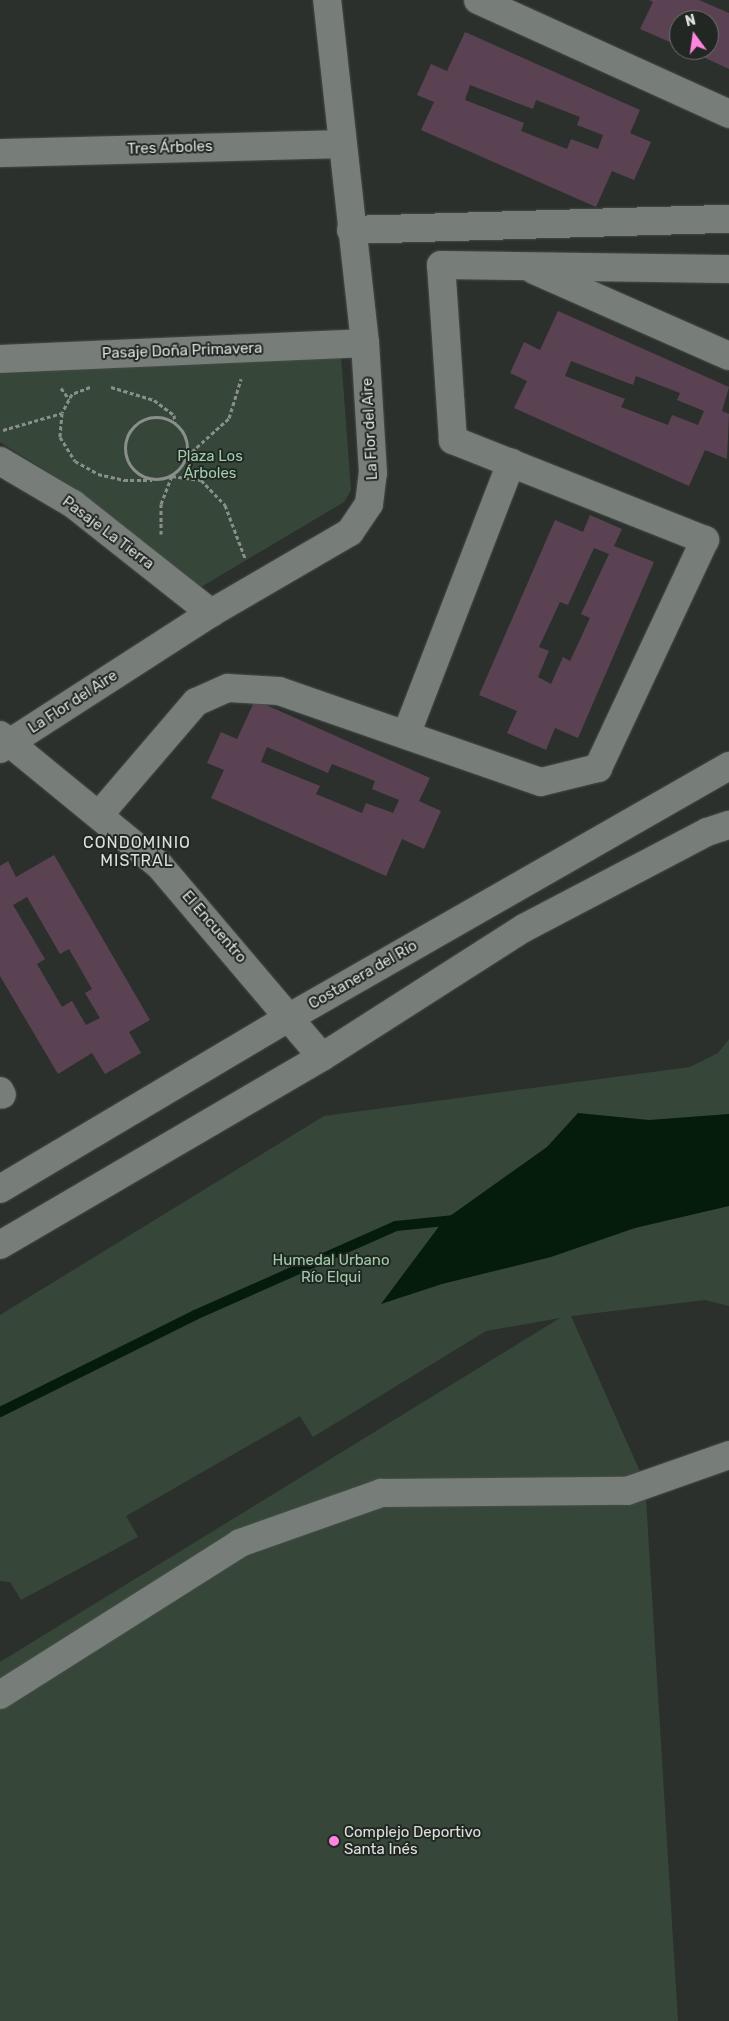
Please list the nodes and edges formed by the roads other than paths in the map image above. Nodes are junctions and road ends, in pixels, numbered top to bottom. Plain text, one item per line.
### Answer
1 (327, 0) edge
2 (478, 0) edge
3 (729, 114) edge
4 (341, 144) junction
5 (0, 153) edge
6 (729, 219) edge
7 (351, 230) junction
8 (524, 266) junction
9 (729, 269) edge
10 (365, 343) junction
11 (729, 356) edge
12 (0, 359) edge
13 (0, 460) edge
14 (511, 463) junction
15 (211, 613) junction
16 (406, 735) junction
17 (4, 742) edge
18 (729, 766) edge
19 (99, 815) junction
20 (729, 824) edge
21 (290, 1017) junction
22 (322, 1057) junction
23 (0, 1189) edge
24 (0, 1245) edge
25 (729, 1455) edge
26 (0, 1695) edge

1 - 4 street, La Flor del Aire
2 - 3 street
4 - 5 street, Tres Árboles
4 - 7 street, La Flor del Aire
6 - 7 street
7 - 10 street, La Flor del Aire
8 - 9 street
8 - 11 street
8 - 14 street
10 - 12 street, Pasaje Doña Primavera
10 - 15 street, La Flor del Aire
13 - 15 street, Pasaje La Tierra
14 - 16 street
14 - 16 street
15 - 17 street, La Flor del Aire
16 - 19 street
17 - 19 street, El Encuentro
18 - 21 street, Costanera del Río
19 - 21 street, El Encuentro
20 - 22 street
21 - 22 street, El Encuentro
21 - 23 street, Costanera del Río
22 - 24 street
25 - 26 street

